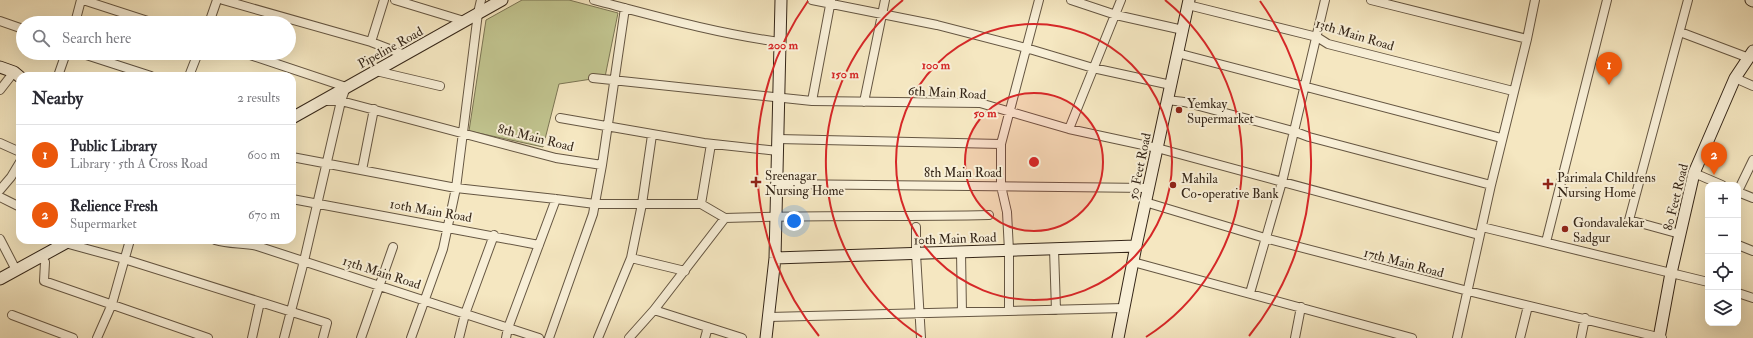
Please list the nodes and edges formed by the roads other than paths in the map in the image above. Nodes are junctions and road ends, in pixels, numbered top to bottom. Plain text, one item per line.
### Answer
1 (82, 0) edge
2 (217, 0) edge
3 (223, 0) edge
4 (384, 0) edge
5 (395, 0) edge
6 (481, 0) edge
7 (502, 0) edge
8 (594, 0) edge
9 (782, 0) edge
10 (812, 0) edge
11 (885, 0) edge
12 (1039, 0) edge
13 (1071, 0) edge
14 (1121, 0) edge
15 (1325, 0) edge
16 (1371, 0) edge
17 (1535, 0) edge
18 (1608, 0) edge
19 (1688, 0) edge
20 (831, 2) edge
21 (1188, 3) edge
22 (625, 8) junction
23 (478, 13) junction
24 (882, 13) junction
25 (1116, 15) junction
26 (77, 16) edge
27 (132, 16) edge
28 (211, 16) edge
29 (279, 16) edge
30 (0, 21) edge
31 (296, 21) edge
32 (464, 21) junction
33 (16, 27) edge
34 (1182, 30) junction
35 (1680, 32) junction
36 (1317, 37) junction
37 (1527, 39) junction
38 (371, 42) junction
39 (780, 42) junction
40 (1026, 48) junction
41 (1178, 53) junction
42 (1751, 54) edge
43 (405, 55) junction
44 (64, 60) edge
45 (102, 60) edge
46 (195, 60) edge
47 (264, 60) edge
48 (0, 67) edge
49 (1093, 68) junction
50 (376, 71) junction
51 (59, 72) edge
52 (139, 72) edge
53 (191, 72) edge
54 (16, 75) edge
55 (16, 76) edge
56 (593, 78) dead end
57 (1735, 78) junction
58 (614, 80) junction
59 (1170, 85) junction
60 (440, 86) dead end
61 (1305, 86) junction
62 (1753, 86) edge
63 (346, 88) junction
64 (0, 90) edge
65 (1513, 91) junction
66 (779, 98) junction
67 (1167, 100) junction
68 (322, 101) junction
69 (341, 101) junction
70 (812, 101) junction
71 (864, 102) junction
72 (374, 110) junction
73 (1008, 111) junction
74 (296, 116) edge
75 (560, 118) dead end
76 (608, 126) junction
77 (1068, 129) junction
78 (1293, 131) junction
79 (464, 132) junction
80 (652, 135) junction
81 (1501, 138) junction
82 (778, 139) junction
83 (0, 142) edge
84 (711, 144) junction
85 (1000, 144) junction
86 (1157, 148) junction
87 (16, 150) edge
88 (778, 151) junction
89 (296, 158) edge
90 (1753, 160) edge
91 (327, 163) junction
92 (602, 165) junction
93 (16, 169) edge
94 (362, 170) junction
95 (1694, 173) junction
96 (1282, 182) junction
97 (1715, 182) edge
98 (777, 184) junction
99 (1490, 185) junction
100 (1002, 186) junction
101 (1741, 186) edge
102 (456, 188) junction
103 (1148, 188) junction
104 (0, 190) edge
105 (1741, 193) edge
106 (0, 197) edge
107 (1753, 198) edge
108 (556, 199) junction
109 (296, 200) edge
110 (1145, 202) junction
111 (595, 204) junction
112 (642, 204) junction
113 (701, 204) junction
114 (16, 205) edge
115 (317, 205) junction
116 (989, 215) dead end
117 (776, 216) junction
118 (725, 218) junction
119 (447, 227) junction
120 (916, 227) dead end
121 (1481, 231) junction
122 (1680, 234) junction
123 (494, 235) junction
124 (1265, 238) junction
125 (0, 239) edge
126 (1546, 242) junction
127 (64, 244) edge
128 (75, 244) edge
129 (129, 244) edge
130 (232, 244) edge
131 (539, 245) junction
132 (1136, 246) junction
133 (1741, 246) edge
134 (393, 247) dead end
135 (1054, 249) junction
136 (1009, 250) junction
137 (1753, 251) edge
138 (961, 252) junction
139 (916, 254) junction
140 (40, 257) junction
141 (631, 258) junction
142 (775, 258) junction
143 (124, 259) junction
144 (304, 261) junction
145 (1133, 262) junction
146 (16, 270) junction
147 (685, 271) junction
148 (1671, 273) junction
149 (0, 280) edge
150 (1705, 281) edge
151 (380, 286) junction
152 (1468, 291) junction
153 (1250, 293) junction
154 (1741, 294) edge
155 (1753, 298) edge
156 (425, 300) junction
157 (260, 302) junction
158 (112, 304) junction
159 (1528, 306) junction
160 (1301, 307) junction
161 (1124, 308) junction
162 (654, 310) junction
163 (1056, 310) junction
164 (1009, 311) junction
165 (290, 312) junction
166 (962, 312) junction
167 (920, 313) junction
168 (465, 314) junction
169 (12, 315) dead end
170 (769, 317) junction
171 (1585, 318) junction
172 (708, 327) junction
173 (508, 328) junction
174 (73, 338) edge
175 (97, 338) edge
176 (208, 338) edge
177 (252, 338) edge
178 (284, 338) edge
179 (323, 338) edge
180 (361, 338) edge
181 (411, 338) edge
182 (459, 338) edge
183 (506, 338) edge
184 (539, 338) edge
185 (549, 338) edge
186 (598, 338) edge
187 (629, 338) edge
188 (705, 338) edge
189 (742, 338) edge
190 (766, 338) edge
191 (921, 338) edge
192 (1118, 338) edge
193 (1295, 338) edge
194 (1412, 338) edge
195 (1457, 338) edge
196 (1520, 338) edge
197 (1581, 338) edge
198 (1660, 338) edge

1 - 26 street
1 - 27 street
2 - 28 street
3 - 29 street
4 - 38 street
5 - 32 street
6 - 23 street
7 - 23 street, Pipeline Road
8 - 22 street
9 - 39 street
10 - 20 street
11 - 24 street
12 - 40 street
13 - 25 street
14 - 25 street
15 - 36 street
16 - 37 street
17 - 37 street
18 - 126 street
19 - 35 street
20 - 24 street
20 - 70 street
21 - 34 street, 50 Feet Road
21 - 36 street, 13th Main Road
22 - 39 street
22 - 58 street
23 - 32 street, Pipeline Road
23 - 79 street
24 - 40 street
24 - 71 street
25 - 34 street
25 - 49 street
30 - 33 street
31 - 38 street
32 - 43 street, Pipeline Road
34 - 41 street, 50 Feet Road
35 - 42 street
35 - 122 street
36 - 61 street
36 - 65 street, 13th Main Road
37 - 65 street
38 - 43 street
39 - 66 street
40 - 49 street
40 - 73 street
41 - 59 street, 50 Feet Road
41 - 61 street
42 - 57 street, 80 Feet Road
43 - 50 street, Pipeline Road
44 - 51 street
45 - 52 street
46 - 53 street
47 - 63 street
48 - 54 street
49 - 59 street
49 - 77 street
50 - 60 street
50 - 63 street, Pipeline Road
55 - 64 street
56 - 58 street, 6th Main Road
57 - 62 street
57 - 95 street, 80 Feet Road
58 - 66 street, 6th Main Road
58 - 76 street
59 - 67 street, 50 Feet Road
61 - 78 street
61 - 81 street
63 - 68 street, Pipeline Road
63 - 69 street
65 - 81 street
66 - 70 street, 6th Main Road
66 - 82 street
67 - 78 street
67 - 86 street, 50 Feet Road
68 - 69 street
68 - 74 street, Pipeline Road
69 - 72 street
69 - 91 street
70 - 71 street, 6th Main Road
71 - 73 street, 6th Main Road
72 - 79 street
72 - 94 street
73 - 77 street, 6th Main Road
73 - 85 street
75 - 76 street
76 - 80 street
76 - 92 street
77 - 86 street, 6th Main Road
78 - 96 street
78 - 99 street
79 - 92 street, 8th Main Road
79 - 102 street
80 - 84 street
80 - 112 street
81 - 99 street
82 - 85 street
82 - 88 street
83 - 87 street
84 - 88 street
84 - 113 street
85 - 100 street
86 - 96 street, 6th Main Road
86 - 103 street, 50 Feet Road
88 - 98 street
89 - 91 street
90 - 101 street
91 - 94 street
91 - 115 street
92 - 111 street
93 - 104 street
94 - 102 street
95 - 97 street
95 - 122 street, 80 Feet Road
96 - 121 street, 6th Main Road
96 - 124 street
98 - 100 street, 8th Main Road
98 - 117 street
99 - 121 street
100 - 103 street, 8th Main Road
100 - 136 street
102 - 108 street
102 - 119 street
103 - 110 street, 50 Feet Road
105 - 107 street
106 - 114 street
108 - 111 street
108 - 131 street
109 - 115 street, 10th Main Road
110 - 124 street, 17th Main Road
110 - 132 street, 50 Feet Road
111 - 112 street
111 - 185 street
112 - 113 street
112 - 141 street
113 - 118 street
115 - 119 street, 10th Main Road
115 - 144 street
116 - 117 street
117 - 118 street
117 - 142 street
118 - 147 street
119 - 123 street, 10th Main Road
119 - 156 street
120 - 139 street
121 - 126 street, 6th Main Road
121 - 152 street
122 - 148 street, 80 Feet Road
123 - 131 street, 10th Main Road
123 - 168 street
124 - 152 street, 17th Main Road
124 - 153 street
125 - 146 street
126 - 148 street, 6th Main Road
127 - 140 street
128 - 143 street
129 - 143 street
130 - 144 street, 13th Main Road
131 - 173 street
132 - 135 street, 10th Main Road
132 - 145 street, 50 Feet Road
133 - 137 street
134 - 151 street
135 - 136 street, 10th Main Road
135 - 163 street
136 - 138 street, 10th Main Road
136 - 164 street
138 - 139 street, 10th Main Road
138 - 166 street
139 - 142 street, 10th Main Road
139 - 167 street
140 - 146 street
140 - 158 street
141 - 147 street
141 - 186 street
142 - 170 street
143 - 157 street
143 - 158 street
144 - 151 street, 13th Main Road
144 - 165 street
145 - 153 street
145 - 161 street, 50 Feet Road
146 - 149 street
147 - 162 street
148 - 150 street
148 - 198 street, 80 Feet Road
151 - 156 street, 13th Main Road
151 - 180 street
152 - 159 street, 17th Main Road
152 - 195 street
153 - 160 street
154 - 155 street
156 - 168 street, 13th Main Road
156 - 181 street
157 - 165 street
157 - 177 street
158 - 175 street
158 - 176 street
159 - 171 street, 17th Main Road
159 - 196 street
160 - 193 street
160 - 194 street
161 - 163 street
161 - 192 street, 50 Feet Road
162 - 172 street
162 - 187 street
163 - 164 street
164 - 166 street
165 - 178 street
165 - 179 street
166 - 167 street
167 - 170 street
167 - 191 street
168 - 173 street, 13th Main Road
168 - 182 street
169 - 174 street
170 - 190 street
171 - 197 street
171 - 198 street, 17th Main Road
172 - 188 street
172 - 189 street
173 - 183 street
173 - 184 street, 13th Main Road

